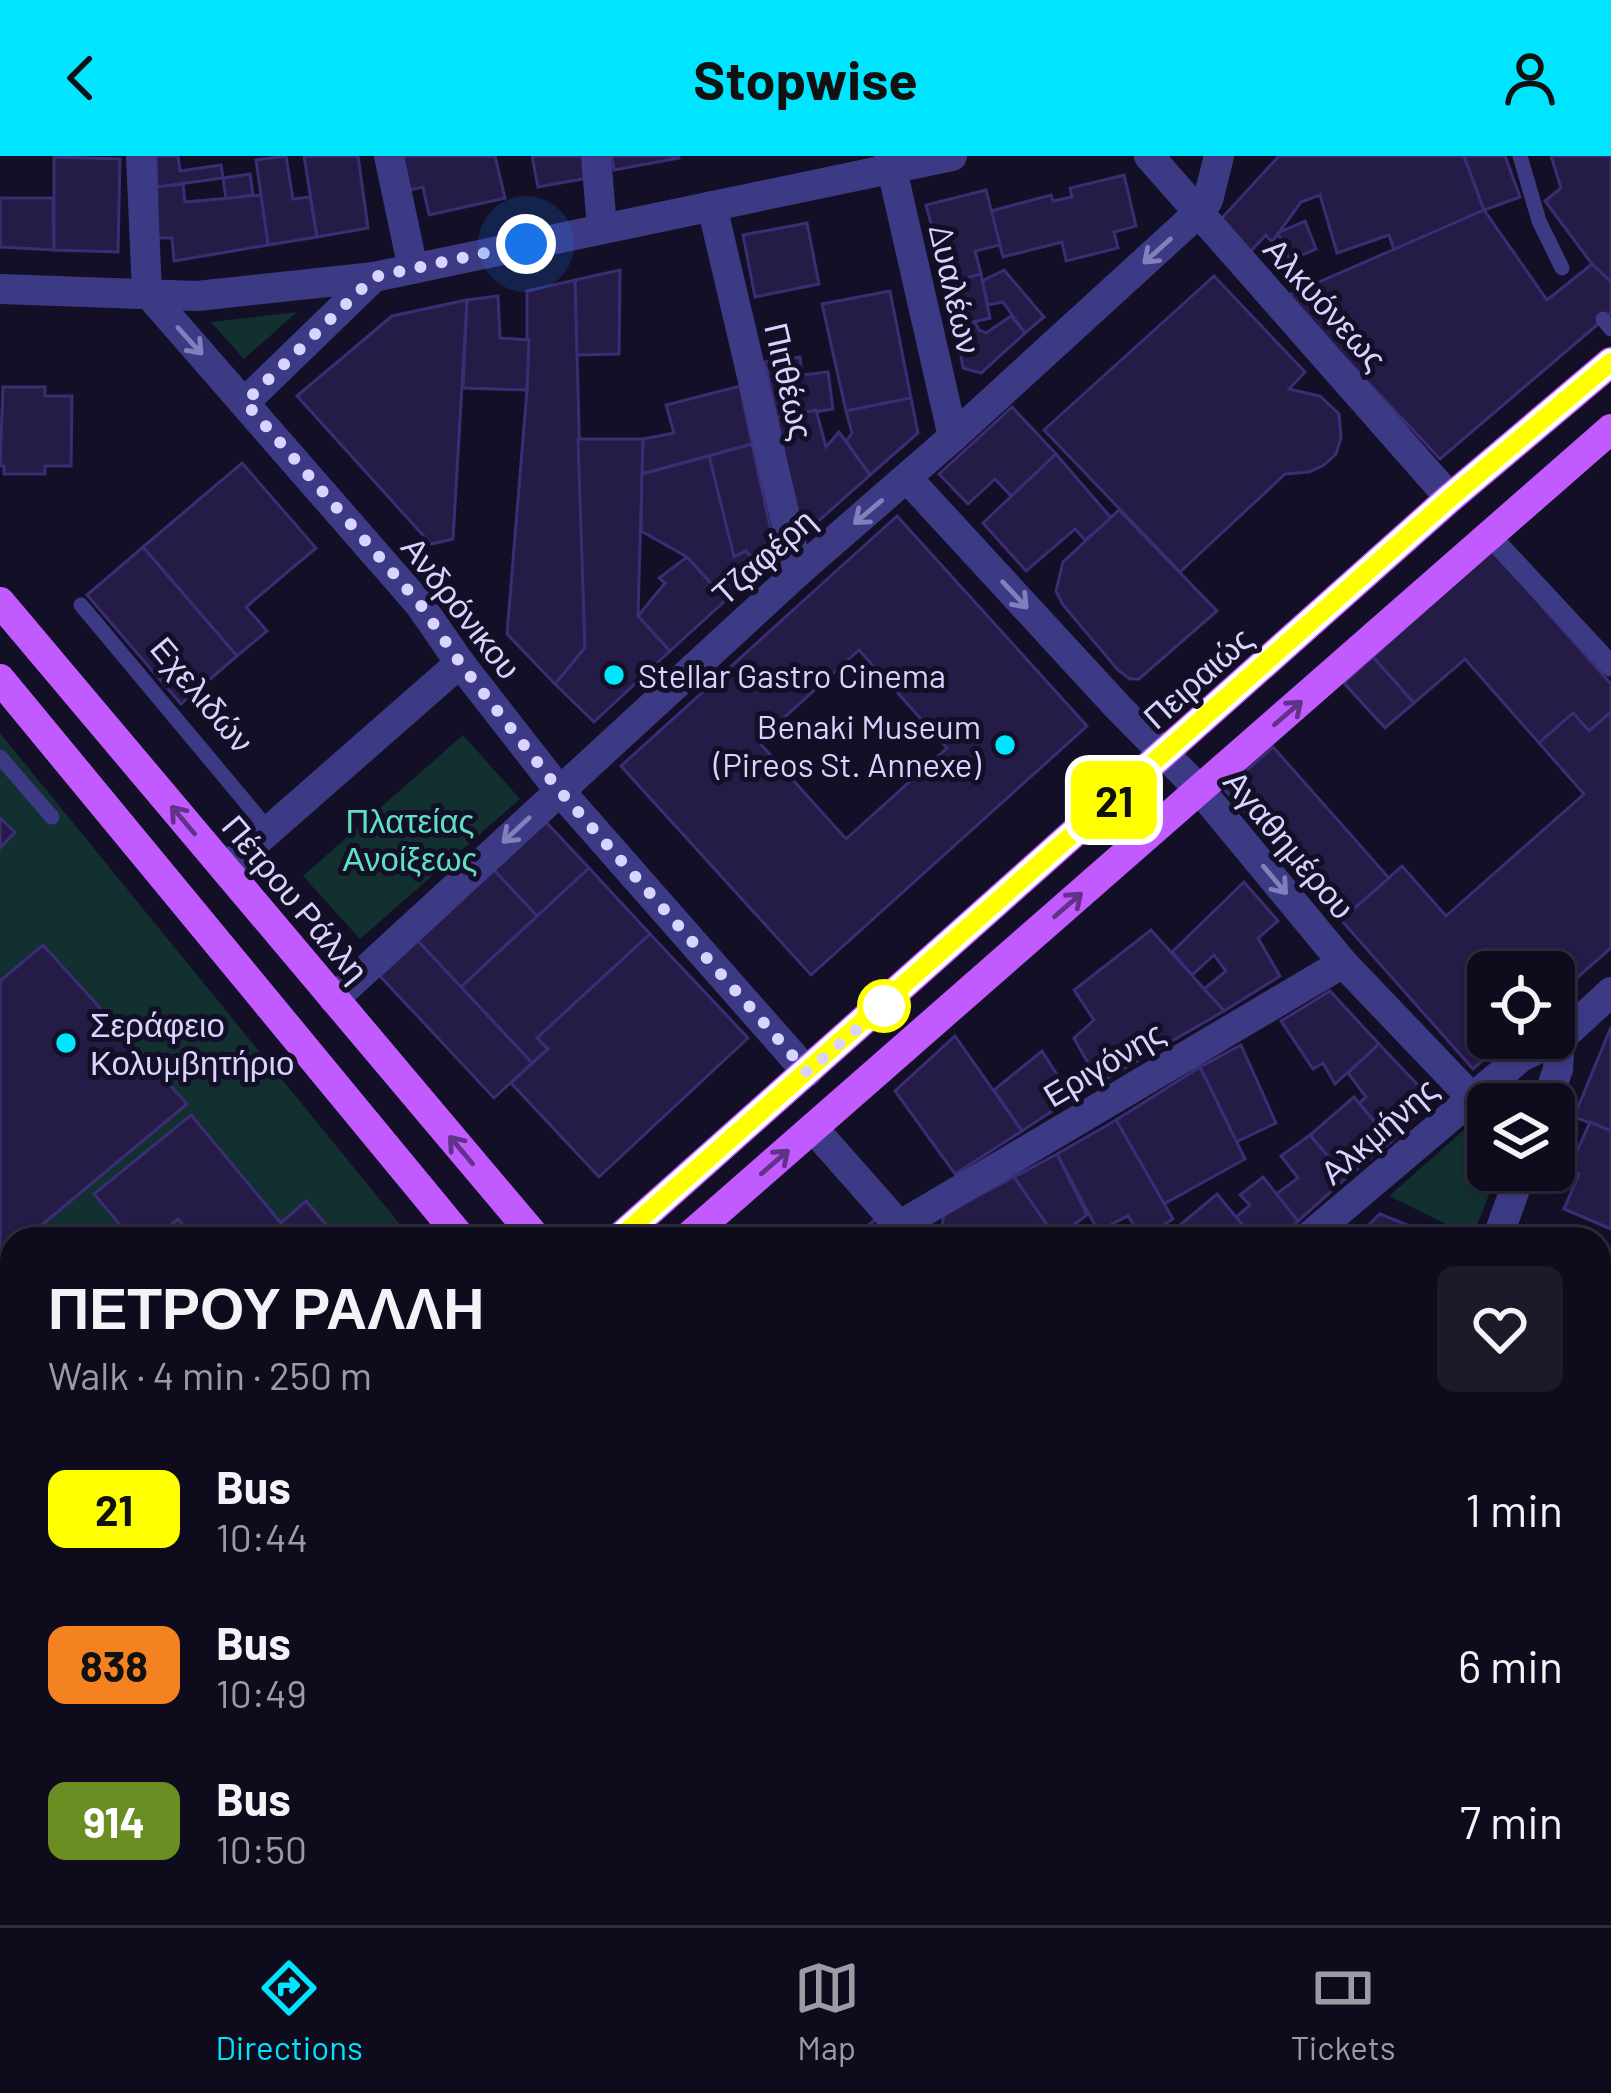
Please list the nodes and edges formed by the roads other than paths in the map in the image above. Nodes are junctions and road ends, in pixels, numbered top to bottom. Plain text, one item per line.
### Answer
1 (141, 156) edge
2 (389, 156) edge
3 (596, 156) edge
4 (952, 156) edge
5 (1149, 156) edge
6 (1219, 156) edge
7 (1520, 156) edge
8 (890, 163) edge
9 (712, 206) junction
10 (1198, 213) junction
11 (602, 228) junction
12 (1562, 268) dead end
13 (413, 269) junction
14 (374, 277) junction
15 (0, 289) edge
16 (147, 292) junction
17 (1611, 362) edge
18 (245, 402) junction
19 (1611, 429) edge
20 (953, 437) junction
21 (908, 478) junction
22 (1450, 498) junction
23 (1490, 536) junction
24 (798, 572) junction
25 (81, 605) dead end
26 (4, 608) edge
27 (460, 663) junction
28 (1611, 666) edge
29 (0, 679) edge
30 (1164, 756) junction
31 (0, 757) edge
32 (559, 790) junction
33 (1200, 790) junction
34 (52, 817) dead end
35 (269, 830) junction
36 (225, 869) junction
37 (1343, 963) junction
38 (1611, 992) edge
39 (334, 999) junction
40 (1575, 1026) edge
41 (1518, 1059) edge
42 (807, 1072) junction
43 (1488, 1083) edge
44 (1467, 1093) edge
45 (1467, 1100) edge
46 (813, 1128) junction
47 (1514, 1191) edge
48 (452, 1227) edge
49 (527, 1227) edge
50 (632, 1227) edge
51 (700, 1227) edge
52 (901, 1227) edge
53 (913, 1227) edge
54 (1320, 1227) edge
55 (1501, 1227) edge

1 - 16 street
2 - 13 street
3 - 11 street
4 - 8 street
5 - 10 street, Αλκυόνεως
6 - 10 street, Τζαφέρη
7 - 12 lane
8 - 9 street
8 - 20 street, Δυαλέων
9 - 11 street
9 - 24 street, Πιτθέως
10 -> 20 street, Τζαφέρη
10 - 22 street, Αλκυόνεως
11 - 13 street
13 - 14 street
14 - 16 street
14 - 18 street
15 - 16 street
16 -> 18 street, Ανδρόνικου
17 - 22 main road, Πειραιώς
18 - 27 street, Ανδρόνικου
19 - 23 main road
20 - 21 street, Τζαφέρη
21 -> 24 street, Τζαφέρη
21 -> 30 street, Αγαθημέρου
22 - 30 main road, Πειραιώς
23 - 28 street
33 -> 23 main road
24 - 32 street, Τζαφέρη
25 - 35 lane, Εχελιδών
36 -> 26 main road, Πέτρου Ράλλη
27 - 32 street, Ανδρόνικου
27 - 35 street
29 - 48 main road
30 - 33 street, Αγαθημέρου
30 - 42 main road, Πειραιώς
31 - 34 lane
32 -> 39 street, Τζαφέρη
32 - 42 street, Ανδρόνικου
33 -> 37 street, Αγαθημέρου
46 -> 33 main road
35 - 36 street
36 - 39 main road, Πέτρου Ράλλη
37 - 44 street, Αγαθημέρου
37 - 53 street, Εριγόνης
38 - 40 street, Αλκμήνης
49 -> 39 main road, Πέτρου Ράλλη
41 - 43 street, Αλκμήνης
42 - 50 main road, Πειραιώς
45 - 54 street, Αλκμήνης
51 -> 46 main road
46 - 52 street
47 - 55 street

